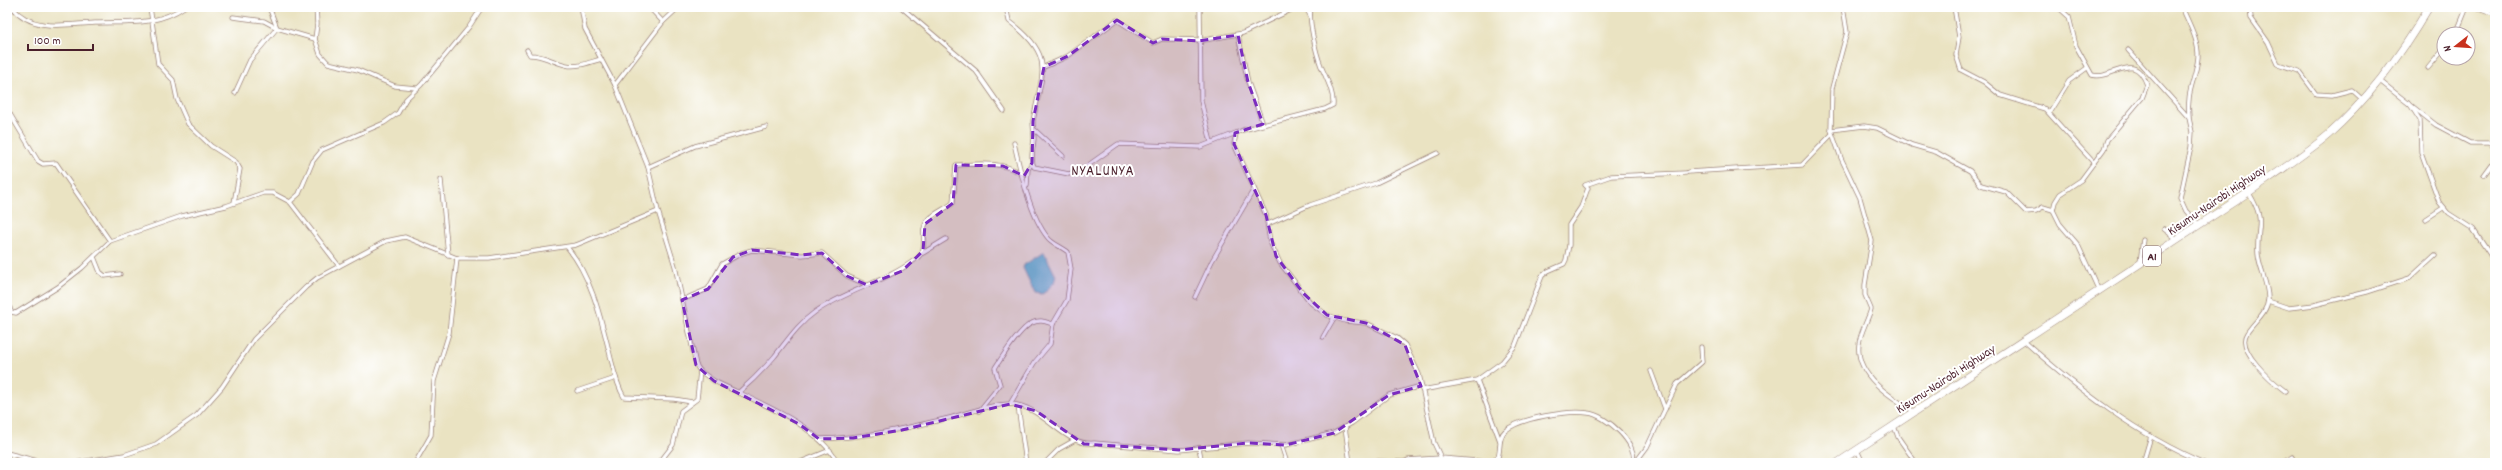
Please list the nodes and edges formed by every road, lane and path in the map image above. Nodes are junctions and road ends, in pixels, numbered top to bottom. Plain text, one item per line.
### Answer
1 (12, 7) edge
2 (150, 7) edge
3 (184, 7) edge
4 (269, 7) edge
5 (316, 7) edge
6 (482, 7) edge
7 (581, 7) edge
8 (649, 7) edge
9 (679, 7) edge
10 (901, 7) edge
11 (1006, 7) edge
12 (1200, 7) edge
13 (1297, 7) edge
14 (1305, 7) edge
15 (1311, 7) edge
16 (1843, 7) edge
17 (1954, 7) edge
18 (2058, 7) edge
19 (2182, 7) edge
20 (2250, 7) edge
21 (2429, 7) edge
22 (2467, 7) edge
23 (2476, 7) edge
24 (2495, 14) edge
25 (1310, 15) junction
26 (233, 17) dead end
27 (152, 21) junction
28 (663, 22) junction
29 (2459, 26) edge
30 (277, 28) junction
31 (1238, 35) junction
32 (315, 39) junction
33 (1199, 40) junction
34 (527, 50) dead end
35 (2128, 50) dead end
36 (2436, 58) edge
37 (601, 59) junction
38 (1044, 66) junction
39 (2087, 68) junction
40 (2428, 68) dead end
41 (2380, 81) junction
42 (421, 85) junction
43 (615, 85) junction
44 (235, 93) dead end
45 (2364, 100) junction
46 (2409, 103) junction
47 (7, 109) edge
48 (1004, 111) dead end
49 (2049, 113) junction
50 (2189, 118) junction
51 (1263, 124) junction
52 (766, 127) dead end
53 (1035, 130) junction
54 (1832, 132) junction
55 (1236, 133) junction
56 (1211, 142) junction
57 (1014, 143) dead end
58 (2495, 148) edge
59 (1438, 154) dead end
60 (1063, 156) dead end
61 (2495, 160) edge
62 (1032, 163) junction
63 (2094, 163) junction
64 (648, 167) junction
65 (1022, 174) junction
66 (2484, 175) dead end
67 (441, 180) dead end
68 (1027, 189) junction
69 (1254, 189) junction
70 (2249, 192) junction
71 (290, 202) junction
72 (234, 203) junction
73 (2443, 208) junction
74 (2053, 210) junction
75 (658, 211) junction
76 (2426, 220) dead end
77 (1268, 224) junction
78 (2199, 225) junction
79 (2164, 229) dead end
80 (2143, 238) dead end
81 (946, 239) dead end
82 (2177, 239) junction
83 (110, 241) junction
84 (567, 247) junction
85 (922, 253) junction
86 (448, 255) junction
87 (2435, 255) dead end
88 (94, 257) junction
89 (457, 258) junction
90 (2495, 262) edge
91 (2140, 264) junction
92 (339, 266) junction
93 (120, 274) dead end
94 (867, 286) junction
95 (2099, 291) junction
96 (1195, 297) dead end
97 (7, 298) edge
98 (682, 300) junction
99 (2268, 301) junction
100 (1334, 318) junction
101 (1053, 324) junction
102 (1323, 337) dead end
103 (2024, 341) junction
104 (1701, 347) dead end
105 (700, 371) junction
106 (1651, 371) dead end
107 (616, 378) junction
108 (1477, 380) junction
109 (1422, 388) junction
110 (2285, 391) dead end
111 (577, 392) dead end
112 (738, 393) junction
113 (692, 402) junction
114 (1010, 404) junction
115 (1018, 406) junction
116 (1665, 409) junction
117 (979, 411) junction
118 (1916, 412) junction
119 (1894, 426) junction
120 (1346, 427) junction
121 (2151, 436) junction
122 (820, 439) junction
123 (1075, 440) junction
124 (1501, 441) junction
125 (1281, 445) junction
126 (1199, 448) junction
127 (830, 450) junction
128 (1857, 450) junction
129 (7, 453) edge
130 (2292, 457) dead end
131 (1441, 458) junction
132 (54, 463) edge
133 (415, 463) edge
134 (659, 463) edge
135 (798, 463) edge
136 (838, 463) edge
137 (1026, 463) edge
138 (1045, 463) edge
139 (1202, 463) edge
140 (1287, 463) edge
141 (1350, 463) edge
142 (1368, 463) edge
143 (1402, 463) edge
144 (1634, 463) edge
145 (1837, 463) edge
146 (1863, 463) edge
147 (1916, 463) edge
148 (2143, 463) edge
149 (2204, 463) edge
150 (2284, 463) edge

1 - 27 street
2 - 27 street
3 - 27 street
4 - 30 street
5 - 32 street
6 - 42 street
7 - 37 street
8 - 28 street
9 - 28 street
10 - 48 street
11 - 38 street
12 - 33 street
13 - 31 street
14 - 25 street
15 - 25 street
16 - 54 street
17 - 49 street
18 - 39 street
19 - 50 street
20 - 45 street
21 - 41 highway, Kisumu-Nairobi Highway / A1
22 - 29 street
23 - 24 street
25 - 51 street
26 - 30 street
27 - 72 street
28 - 43 street
30 - 32 street
30 - 44 street
31 - 33 street
31 - 51 street
32 - 42 street
33 - 38 street
33 - 56 street
34 - 37 street
35 - 50 street
36 - 40 street
37 - 43 street
38 - 53 street
39 - 49 street
39 - 63 street
41 - 45 highway, Kisumu-Nairobi Highway / A1
41 - 46 street
42 - 71 street
43 - 64 street
45 - 70 highway, Kisumu-Nairobi Highway / A1
46 - 58 street
46 - 73 street
47 - 83 street
49 - 63 street
50 - 78 street
51 - 55 street
52 - 64 street
53 - 60 street
53 - 62 street
54 - 74 street
54 - 108 street
54 - 118 street
55 - 56 street
55 - 69 street
56 - 62 street
57 - 65 street
59 - 77 street
61 - 66 street
62 - 68 street
63 - 74 street
64 - 75 street
65 - 68 street
65 - 85 street
67 - 86 street
68 - 101 street
69 - 77 street
69 - 96 street
70 - 78 highway, Kisumu-Nairobi Highway / A1
70 - 99 street
71 - 72 street
71 - 92 street
72 - 83 street
73 - 76 street
73 - 90 street
74 - 95 street
75 - 84 street
75 - 98 street
77 - 100 street
78 - 82 highway, Kisumu-Nairobi Highway / A1
79 - 82 street
80 - 91 street
81 - 85 street
82 - 91 highway, Kisumu-Nairobi Highway / A1
83 - 88 street
84 - 89 street
84 - 107 street
85 - 94 street
86 - 89 street
86 - 92 street
87 - 99 street
88 - 93 street
88 - 97 street
89 - 133 street
91 - 95 highway, Kisumu-Nairobi Highway / A1
92 - 132 street
94 - 98 street
94 - 112 street
95 - 103 highway, Kisumu-Nairobi Highway / A1
98 - 105 street
99 - 110 street
100 - 102 street
100 - 109 street
101 - 114 street
101 - 117 street
103 - 118 highway, Kisumu-Nairobi Highway / A1
103 - 121 street
104 - 116 street
105 - 112 street
105 - 113 street
106 - 116 street
107 - 111 street
107 - 113 street
108 - 109 street
108 - 124 street
109 - 120 street
109 - 131 street
112 - 122 street
113 - 134 street
114 - 115 street
114 - 117 street
115 - 123 street
115 - 137 street
116 - 144 street
117 - 122 street
118 - 119 highway, Kisumu-Nairobi Highway / A1
119 - 128 highway, Kisumu-Nairobi Highway / A1
119 - 147 street
120 - 125 street
120 - 141 street
121 - 148 street
121 - 149 street
122 - 127 street
123 - 126 street
123 - 138 street
124 - 131 street
124 - 144 street
125 - 126 street
125 - 140 street
126 - 139 street
127 - 135 street
127 - 136 street
128 - 145 highway, Kisumu-Nairobi Highway / A1
128 - 146 street
129 - 132 street
130 - 150 street
131 - 143 street
142 - 143 street

